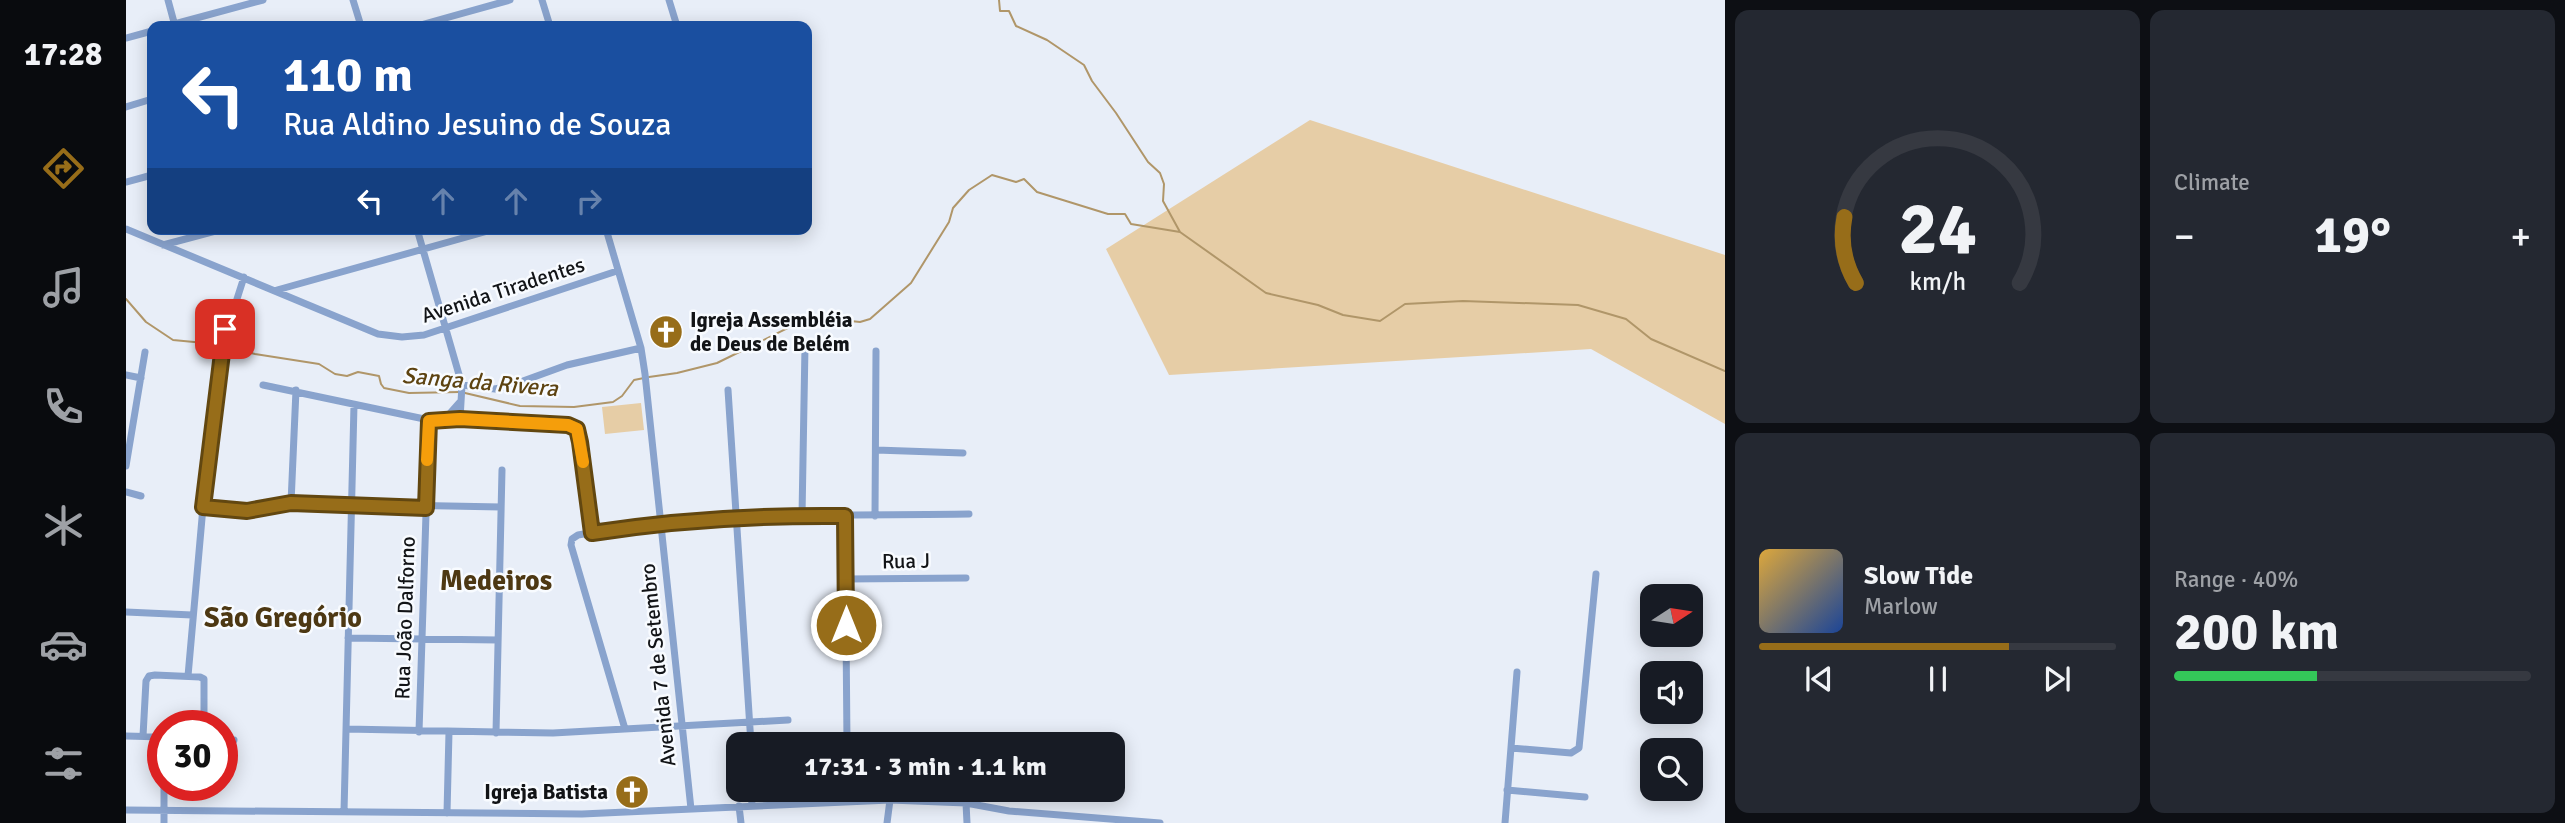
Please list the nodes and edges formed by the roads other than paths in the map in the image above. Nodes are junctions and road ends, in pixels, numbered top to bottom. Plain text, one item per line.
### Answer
1 (168, 0) edge
2 (263, 0) edge
3 (353, 0) edge
4 (510, 0) edge
5 (542, 0) edge
6 (669, 0) edge
7 (171, 21) edge
8 (190, 21) edge
9 (359, 21) edge
10 (435, 21) edge
11 (548, 21) edge
12 (675, 21) edge
13 (147, 32) edge
14 (126, 38) edge
15 (147, 101) edge
16 (126, 107) edge
17 (147, 177) edge
18 (126, 183) edge
19 (126, 229) edge
20 (200, 235) edge
21 (418, 235) edge
22 (474, 235) edge
23 (608, 235) edge
24 (163, 245) junction
25 (422, 250) junction
26 (617, 271) junction
27 (244, 277) junction
28 (276, 290) junction
29 (444, 328) junction
30 (805, 346) dead end
31 (640, 348) junction
32 (876, 351) dead end
33 (145, 352) dead end
34 (126, 375) edge
35 (141, 378) junction
36 (262, 384) dead end
37 (461, 387) junction
38 (296, 390) junction
39 (727, 390) dead end
40 (459, 403) junction
41 (354, 405) junction
42 (460, 419) junction
43 (429, 421) junction
44 (443, 421) junction
45 (129, 428) edge
46 (876, 450) junction
47 (963, 453) dead end
48 (126, 466) edge
49 (502, 470) dead end
50 (126, 492) edge
51 (141, 496) dead end
52 (291, 503) junction
53 (351, 505) junction
54 (203, 507) junction
55 (501, 507) junction
56 (426, 508) junction
57 (969, 514) dead end
58 (802, 516) junction
59 (845, 516) junction
60 (875, 516) junction
61 (737, 518) junction
62 (660, 522) junction
63 (592, 533) junction
64 (1596, 574) dead end
65 (966, 578) dead end
66 (846, 579) junction
67 (126, 612) edge
68 (192, 615) junction
69 (348, 638) junction
70 (424, 640) junction
71 (498, 640) junction
72 (1517, 671) dead end
73 (188, 676) junction
74 (204, 710) edge
75 (788, 720) dead end
76 (750, 722) junction
77 (683, 726) junction
78 (346, 729) junction
79 (625, 729) junction
80 (419, 732) junction
81 (449, 732) junction
82 (750, 732) edge
83 (847, 732) edge
84 (496, 733) junction
85 (126, 736) edge
86 (143, 736) junction
87 (147, 736) edge
88 (1511, 748) junction
89 (1507, 790) junction
90 (1585, 797) dead end
91 (164, 801) edge
92 (843, 802) edge
93 (890, 802) edge
94 (941, 802) edge
95 (966, 803) junction
96 (751, 805) joint
97 (739, 806) junction
98 (691, 809) junction
99 (126, 810) edge
100 (164, 810) junction
101 (237, 811) junction
102 (344, 812) junction
103 (447, 813) junction
104 (1041, 813) junction
105 (583, 819) edge
106 (1111, 821) edge
107 (164, 823) edge
108 (237, 823) edge
109 (741, 823) edge
110 (887, 823) edge
111 (967, 823) edge
112 (1040, 823) edge
113 (1160, 823) edge
114 (1505, 823) edge

1 - 7 street
2 - 8 street
3 - 9 street
4 - 10 street
5 - 11 street
6 - 12 street
13 - 14 street
15 - 16 street
17 - 18 street
19 - 24 street, Avenida Tiradentes
20 - 24 street
21 - 25 street
22 - 25 street
23 - 26 street, Avenida 7 de Setembro
24 - 27 street, Avenida Tiradentes
25 - 28 street
25 - 29 street
26 - 29 street, Avenida Tiradentes
26 - 31 street, Avenida 7 de Setembro
27 - 28 street, Avenida Tiradentes
27 - 54 street
28 - 29 street, Avenida Tiradentes
29 - 37 street
30 - 58 street
31 - 37 street
31 - 62 street, Avenida 7 de Setembro
32 - 46 street
33 - 35 street
34 - 35 street
35 - 45 street
36 - 38 street
37 - 40 street
38 - 41 street
38 - 52 street
39 - 61 street
40 - 42 street
40 - 44 street
41 - 43 street
41 - 53 street
42 - 44 street
42 - 63 street
43 - 44 street
43 - 56 street, Rua João Dalforno
45 - 48 street
46 - 47 street
46 - 60 street
49 - 55 street
50 - 51 street
52 - 53 street
52 - 54 street
53 - 56 street
53 - 69 street
54 - 68 street
55 - 56 street
55 - 71 street
56 - 70 street, Rua João Dalforno
57 - 60 street
58 - 59 street
58 - 61 street
59 - 60 street
59 - 66 street
61 - 62 street
61 - 76 street
62 - 63 street
62 - 77 street, Avenida 7 de Setembro
63 - 79 street
64 - 88 street
65 - 66 street, Rua J
66 - 83 street
67 - 68 street
68 - 73 street
69 - 70 street
69 - 78 street
70 - 71 street
70 - 80 street, Rua João Dalforno
71 - 84 street
72 - 88 street
73 - 74 street
73 - 86 street
75 - 76 street
76 - 77 street
76 - 82 street
77 - 79 street
77 - 98 street, Avenida 7 de Setembro
78 - 80 street
78 - 102 street
79 - 84 street
80 - 81 street
81 - 84 street
81 - 103 street
85 - 86 street
86 - 87 street
88 - 89 street
89 - 90 street
89 - 114 street
91 - 100 street
92 - 96 street
93 - 110 street
94 - 95 street
95 - 104 street
95 - 111 street
96 - 97 street
97 - 98 street
97 - 109 street
98 - 105 street
99 - 100 street
100 - 101 street
100 - 107 street
101 - 102 street
101 - 108 street
102 - 103 street
103 - 105 street
104 - 106 street
104 - 112 street
106 - 113 street

